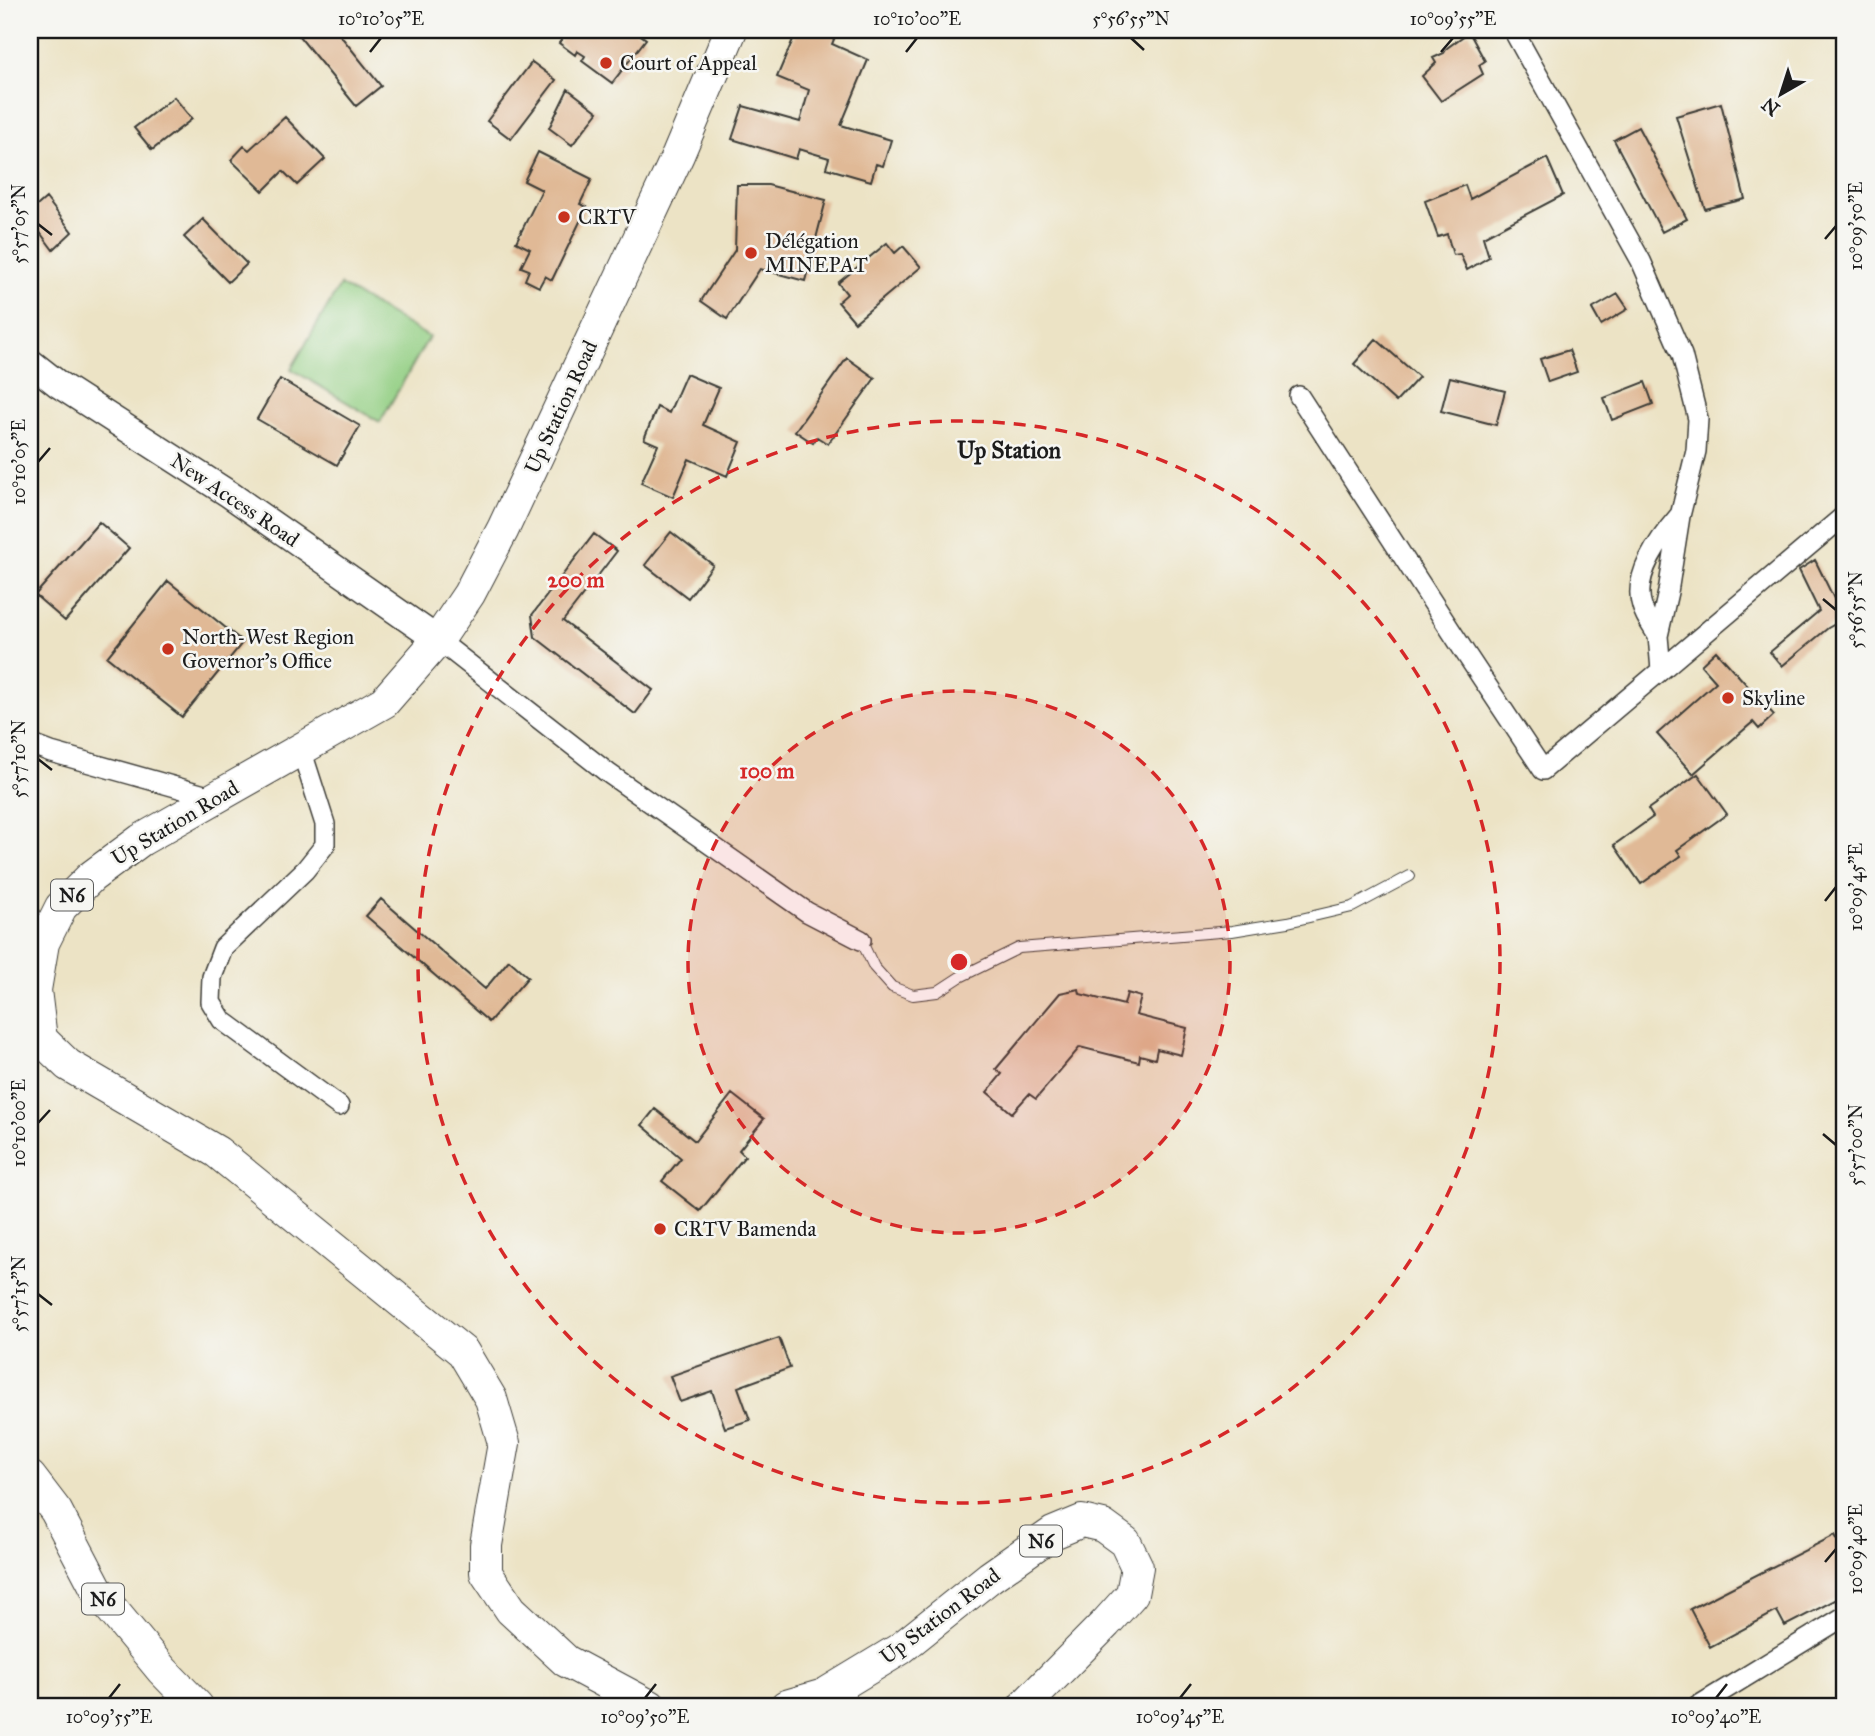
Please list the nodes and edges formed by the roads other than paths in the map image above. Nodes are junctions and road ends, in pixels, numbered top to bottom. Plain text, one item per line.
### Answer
1 (731, 30) edge
2 (1513, 30) edge
3 (30, 362) edge
4 (1299, 396) dead end
5 (1845, 515) edge
6 (1680, 516) junction
7 (1658, 636) junction
8 (438, 640) junction
9 (1661, 670) junction
10 (30, 744) edge
11 (301, 749) junction
12 (215, 797) junction
13 (1410, 876) dead end
14 (861, 940) joint
15 (339, 1105) dead end
16 (30, 1477) edge
17 (1845, 1616) edge
18 (197, 1706) edge
19 (650, 1706) edge
20 (786, 1706) edge
21 (1024, 1706) edge
22 (1698, 1706) edge

1 - 8 highway, Up Station Road / N6
2 - 6 street
3 - 8 main road, New Access Road
4 - 9 street
5 - 9 street
6 - 7 street
6 - 7 street
7 - 9 street
8 - 11 highway, Up Station Road / N6
8 - 14 street
10 - 12 street
11 - 12 highway, Up Station Road / N6
11 - 15 street
12 - 19 highway, Up Station Road / N6
13 - 14 lane
16 - 18 highway, N6
17 - 22 street
20 - 21 highway, Up Station Road / N6

